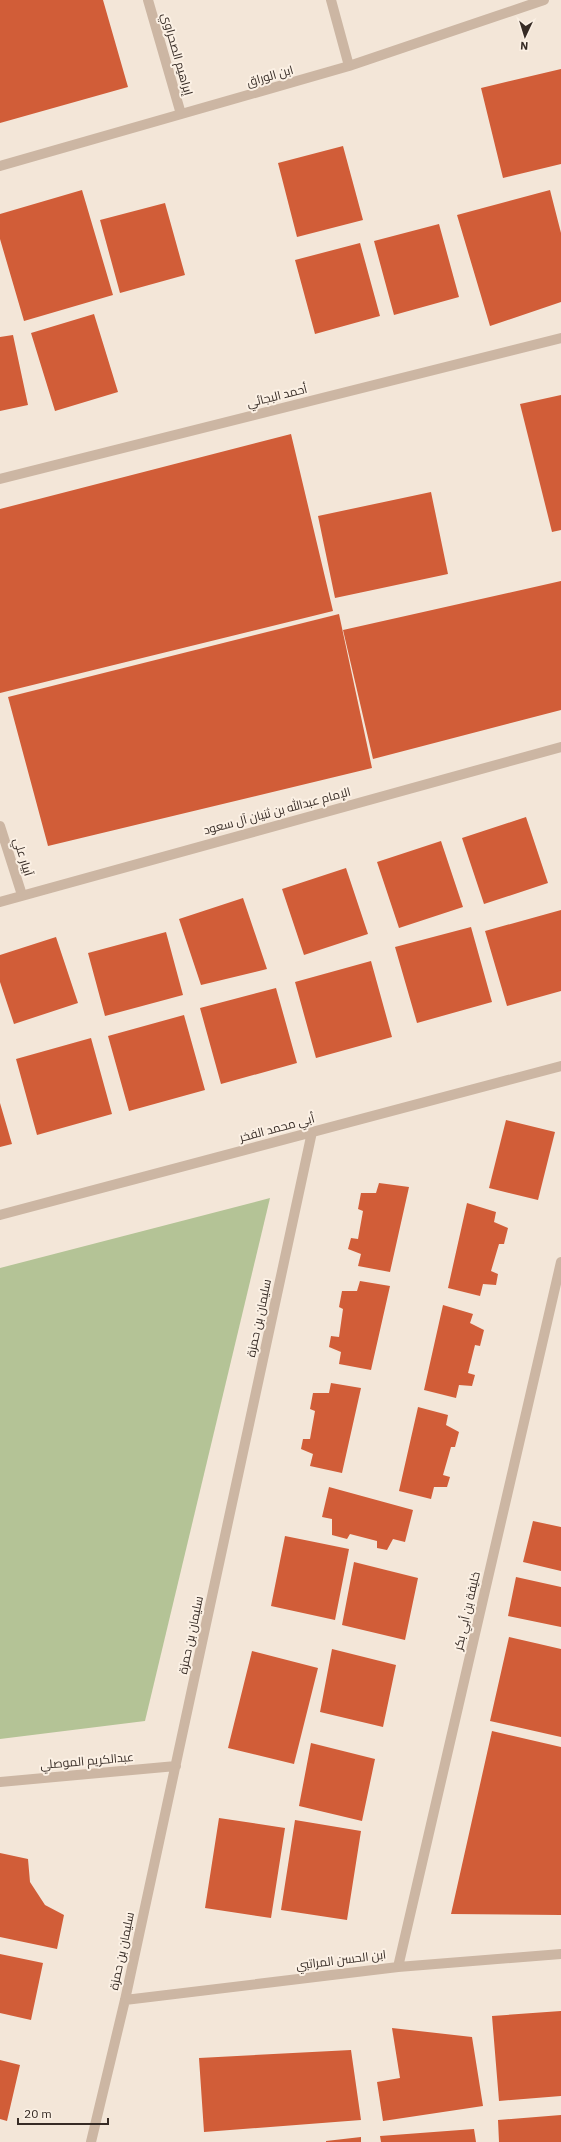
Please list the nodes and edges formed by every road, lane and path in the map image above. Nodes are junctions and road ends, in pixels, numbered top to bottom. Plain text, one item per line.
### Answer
1 (148, 0) edge
2 (331, 0) edge
3 (544, 0) edge
4 (349, 66) junction
5 (181, 114) junction
6 (0, 166) edge
7 (561, 338) edge
8 (0, 479) edge
9 (561, 747) edge
10 (0, 826) edge
11 (22, 895) junction
12 (0, 902) edge
13 (561, 1066) edge
14 (312, 1132) junction
15 (0, 1216) edge
16 (561, 1262) edge
17 (176, 1766) junction
18 (0, 1782) edge
19 (561, 1954) edge
20 (398, 1967) junction
21 (124, 2000) junction
22 (91, 2142) edge

1 - 5 street, إبراهيم الصحراوي
2 - 4 street
3 - 4 street, ابن الوراق
4 - 5 street, ابن الوراق
5 - 6 street, ابن الوراق
7 - 8 street, أحمد البجائي
9 - 11 street, الإمام عبدالله بن ثنيان آل سعود
10 - 11 street, آبيار علي
11 - 12 street, الإمام عبدالله بن ثنيان آل سعود
13 - 14 street, أبي محمد الفخر
14 - 15 street, أبي محمد الفخر
14 - 17 street, سليمان بن حمزة
16 - 20 street, خليفة بن أبي بكر
17 - 18 street, عبدالكريم الموصلي
17 - 21 street, سليمان بن حمزة
19 - 20 street, ابن الحسن المراتبي
20 - 21 street, ابن الحسن المراتبي
21 - 22 street, سليمان بن حمزة

